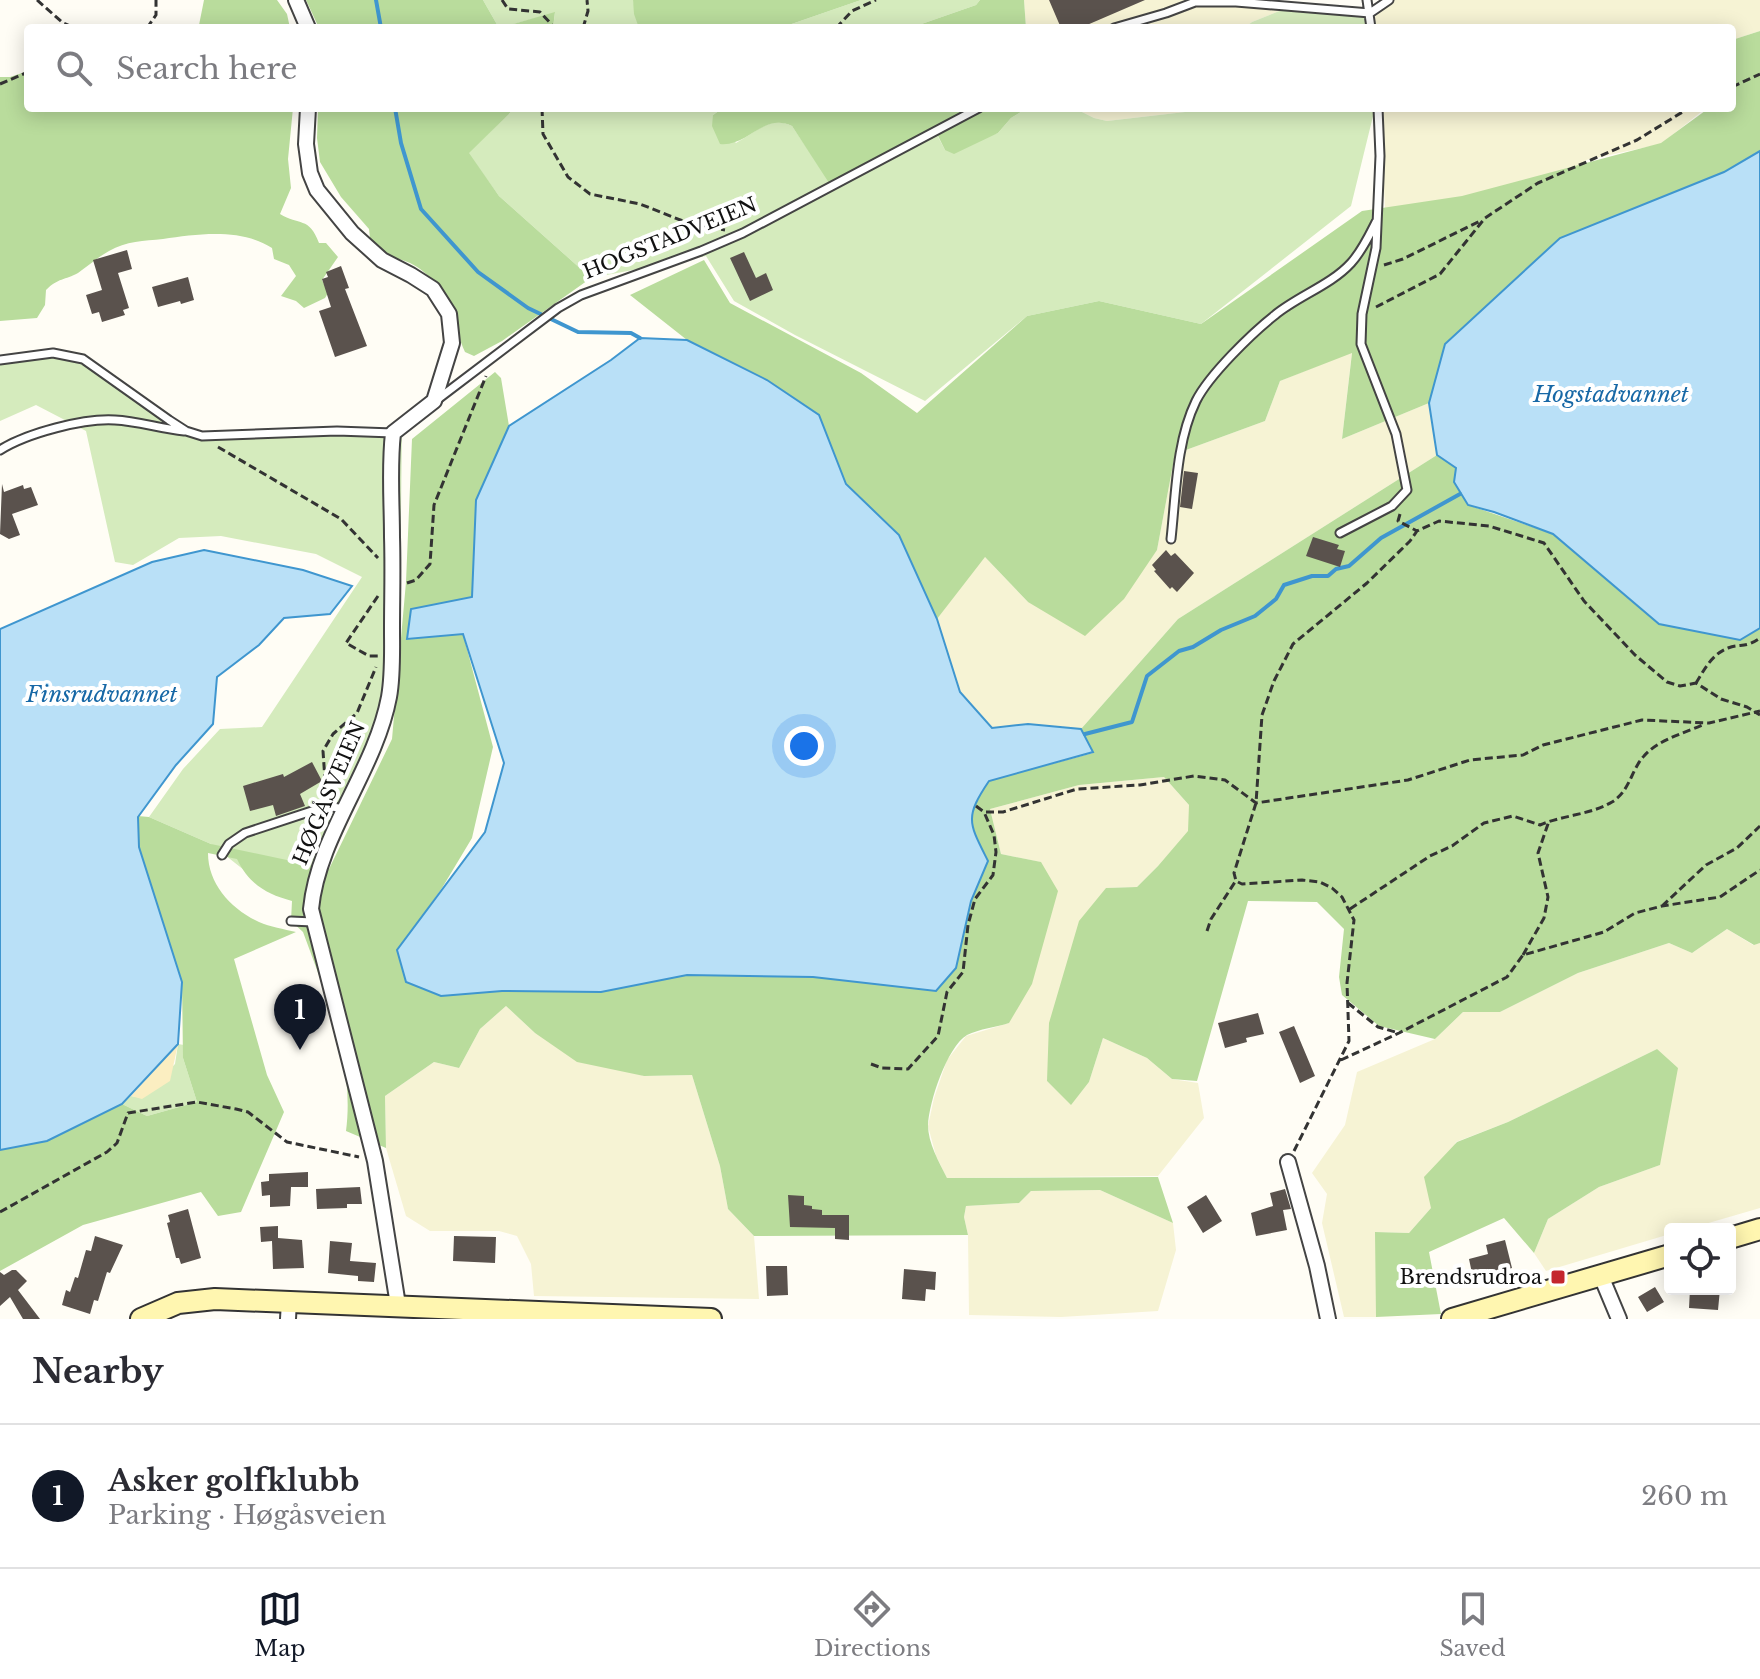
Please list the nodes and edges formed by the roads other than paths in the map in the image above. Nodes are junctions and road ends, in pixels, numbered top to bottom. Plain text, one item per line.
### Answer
1 (296, 0) edge
2 (1367, 0) edge
3 (1389, 0) edge
4 (1195, 1) edge
5 (1370, 13) junction
6 (306, 24) edge
7 (1128, 24) edge
8 (1371, 24) edge
9 (308, 112) edge
10 (971, 112) edge
11 (1378, 112) edge
12 (1377, 220) junction
13 (0, 360) edge
14 (434, 401) junction
15 (186, 431) junction
16 (393, 433) junction
17 (0, 450) edge
18 (1340, 533) dead end
19 (1171, 539) dead end
20 (346, 810) junction
21 (222, 855) dead end
22 (291, 921) dead end
23 (313, 922) junction
24 (1288, 1162) road end
25 (1760, 1229) edge
26 (1736, 1236) edge
27 (1664, 1257) edge
28 (1601, 1276) junction
29 (398, 1305) junction
30 (288, 1310) edge
31 (1501, 1313) edge
32 (141, 1319) edge
33 (701, 1319) edge
34 (711, 1319) edge
35 (1328, 1319) edge
36 (1452, 1319) edge
37 (1619, 1319) edge

1 - 6 street
2 - 5 lane
3 - 5 lane
4 - 5 lane
4 - 7 lane
5 - 8 lane
9 - 14 street
10 - 14 lane, HOGSTADVEIEN
11 - 12 lane
12 - 18 lane
12 - 19 lane
13 - 15 lane
14 - 16 street, HOGSTADVEIEN
15 - 16 lane
15 - 17 lane
16 - 20 street, HØGÅSVEIEN
20 - 21 lane
20 - 23 street, HØGÅSVEIEN
22 - 23 lane
23 - 29 street, HØGÅSVEIEN
24 - 35 street
25 - 26 main road
27 - 28 main road
28 - 31 main road
28 - 37 street
29 - 30 main road
29 - 33 main road
30 - 32 main road
31 - 36 main road
33 - 34 main road

